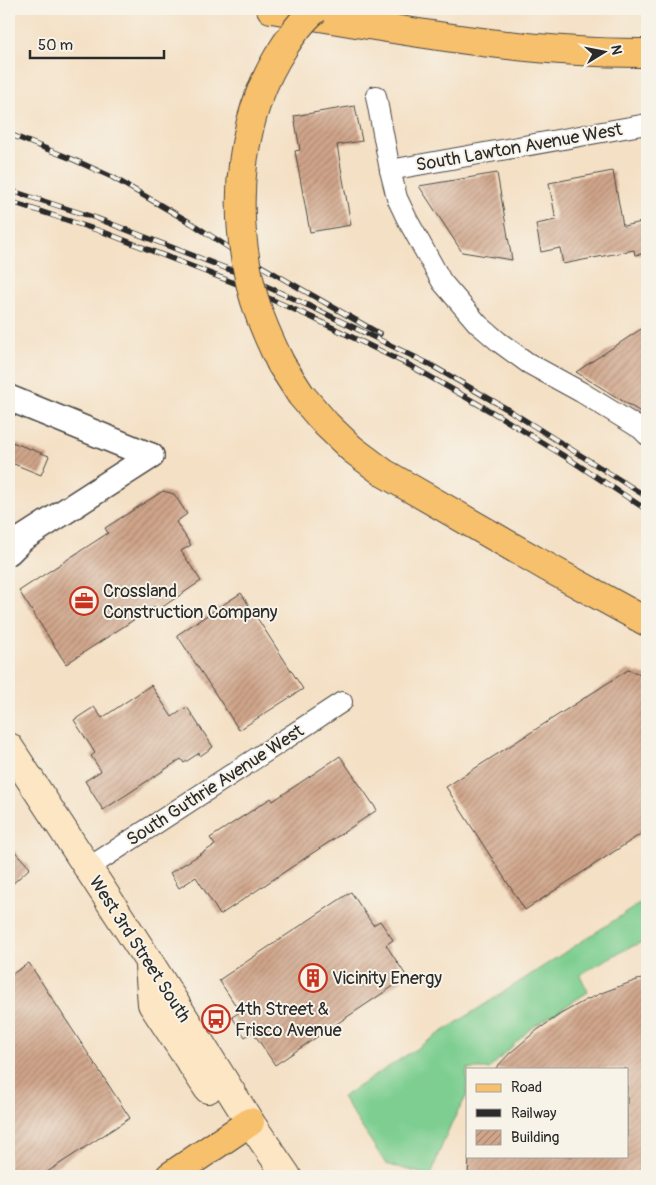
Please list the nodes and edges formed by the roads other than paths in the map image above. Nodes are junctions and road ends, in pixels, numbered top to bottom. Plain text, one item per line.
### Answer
1 (271, 9) edge
2 (316, 9) edge
3 (647, 53) edge
4 (376, 96) dead end
5 (647, 124) edge
6 (390, 170) junction
7 (9, 398) edge
8 (647, 435) edge
9 (13, 546) edge
10 (647, 622) edge
11 (342, 702) dead end
12 (9, 747) edge
13 (88, 868) junction
14 (243, 1127) junction
15 (170, 1176) edge
16 (287, 1176) edge

1 - 3 main road
2 - 10 main road, bridge
4 - 6 street
5 - 6 street, South Lawton Avenue West
6 - 8 street
7 - 9 street
11 - 13 street, South Guthrie Avenue West
12 - 13 main road, West 3rd Street South
13 - 14 main road, West 3rd Street South
14 - 15 main road
14 - 16 main road, West 3rd Street South

